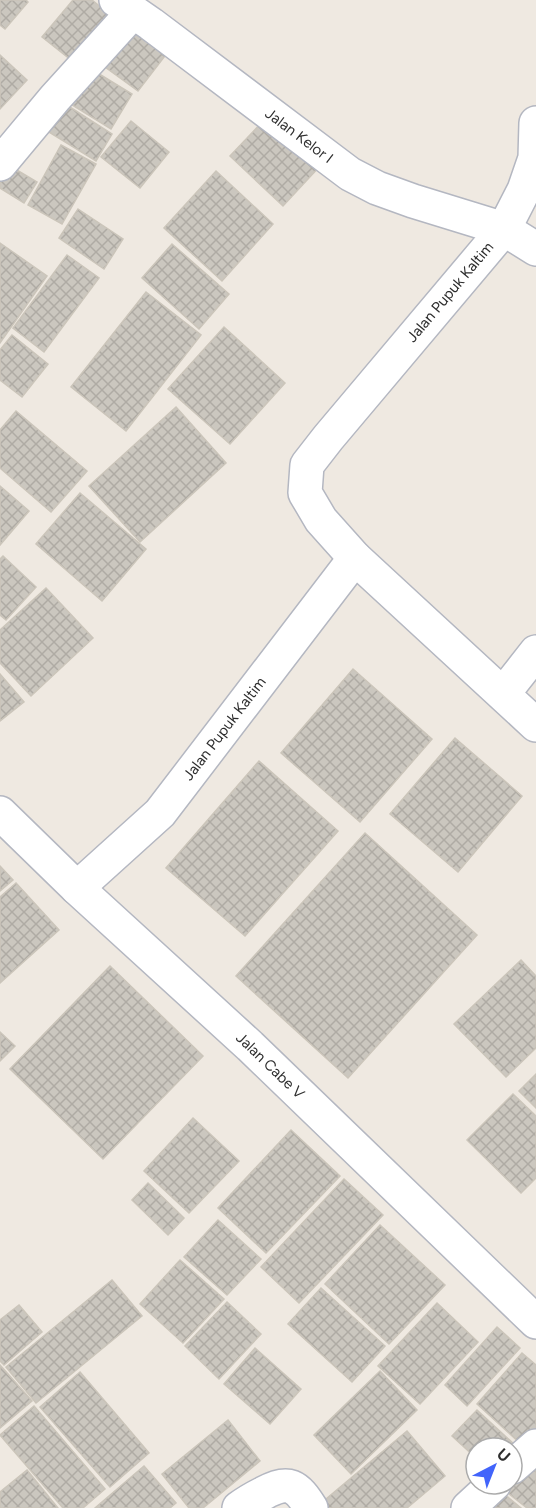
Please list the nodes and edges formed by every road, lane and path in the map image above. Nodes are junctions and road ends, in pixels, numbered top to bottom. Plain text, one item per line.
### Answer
1 (125, 6) edge
2 (536, 123) edge
3 (0, 164) edge
4 (504, 229) junction
5 (536, 249) edge
6 (355, 558) junction
7 (536, 652) edge
8 (503, 694) junction
9 (536, 725) edge
10 (0, 813) edge
11 (77, 888) junction
12 (536, 1322) edge
13 (536, 1446) edge
14 (524, 1456) edge
15 (481, 1496) edge
16 (239, 1508) edge
17 (311, 1508) edge
18 (468, 1508) edge

1 - 3 street
1 - 4 street, Jalan Kelor I
2 - 4 street, Jalan Pupuk Kaltim
4 - 5 street, Jalan Pupuk Kaltim
4 - 6 street, Jalan Pupuk Kaltim
6 - 8 street, Jalan Pupuk Kaltim
6 - 11 street, Jalan Pupuk Kaltim
7 - 8 street
8 - 9 street, Jalan Pupuk Kaltim
10 - 11 street, Jalan Cabe V
11 - 12 street, Jalan Cabe V
13 - 14 street
15 - 18 street
16 - 17 street

